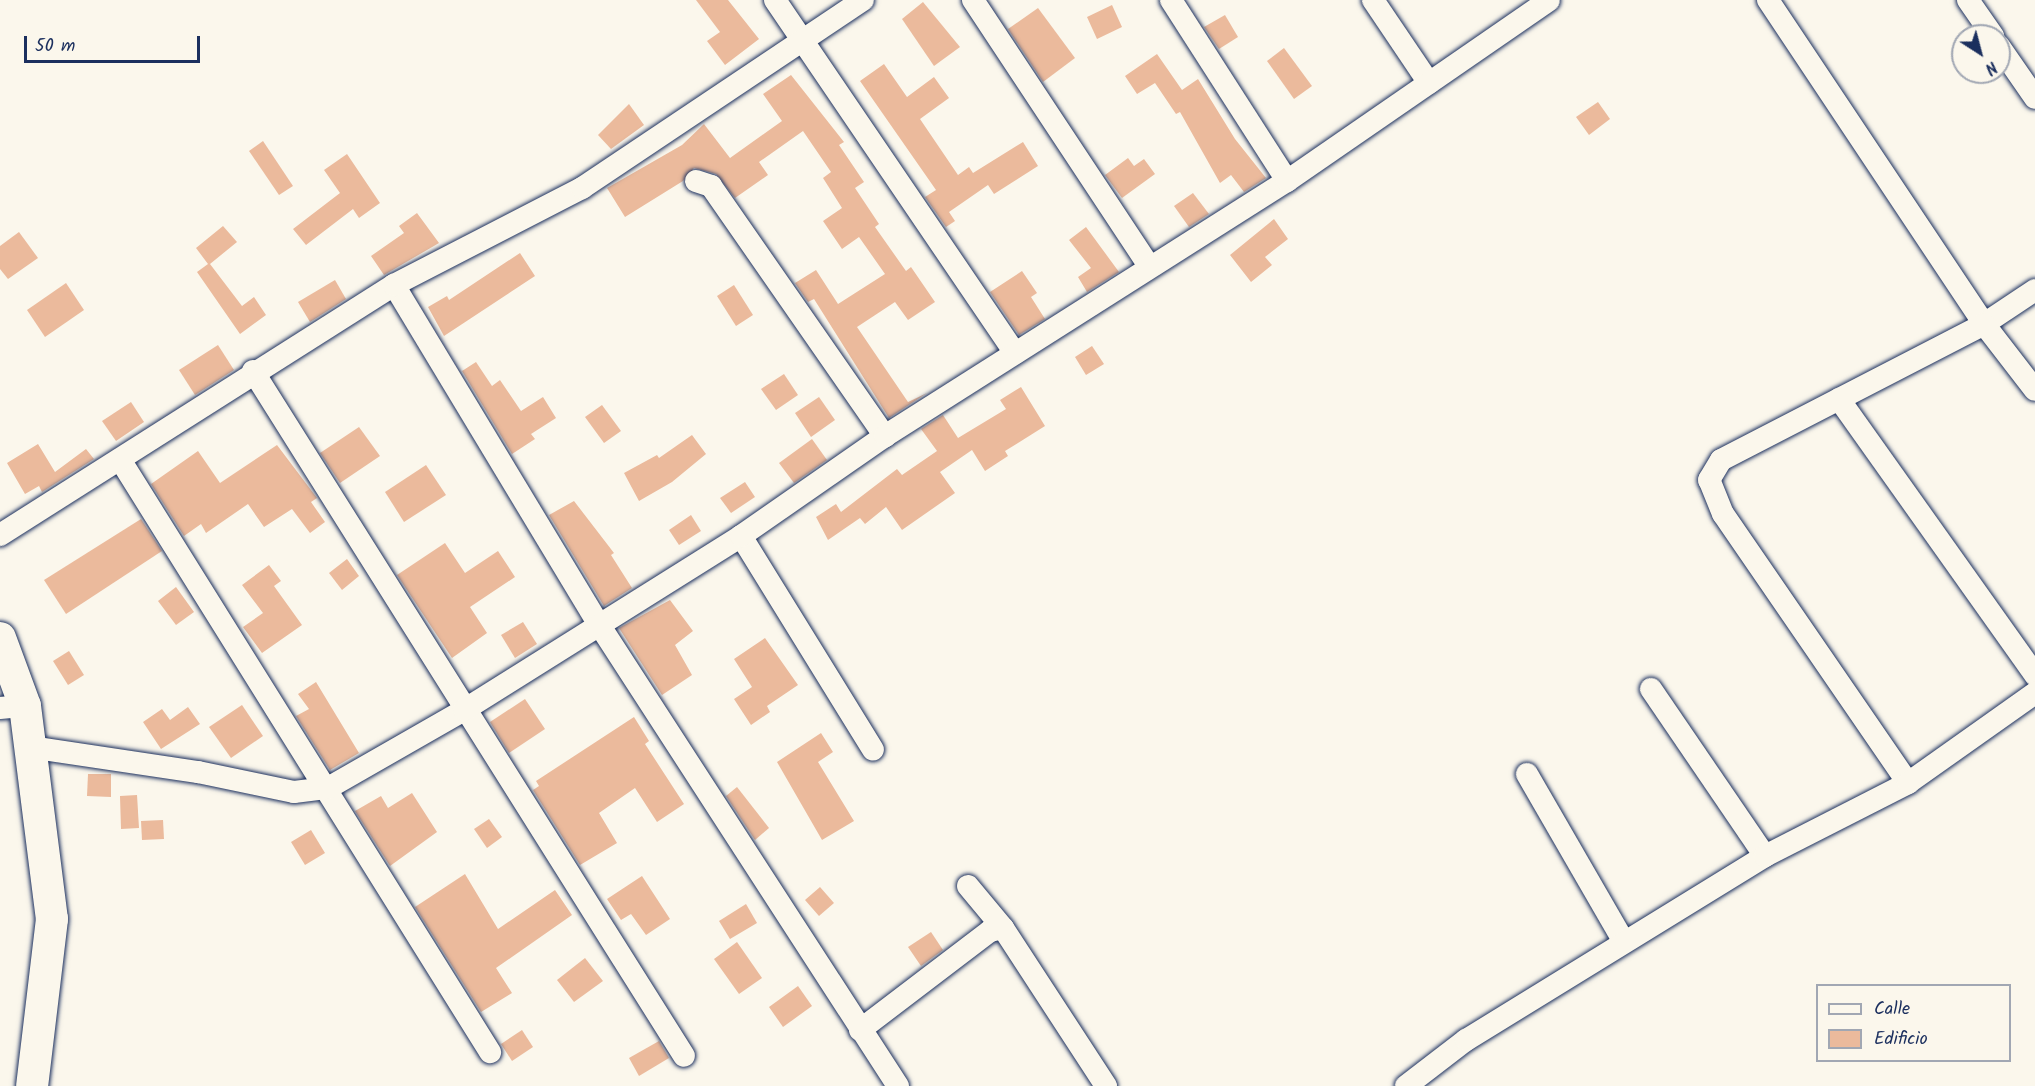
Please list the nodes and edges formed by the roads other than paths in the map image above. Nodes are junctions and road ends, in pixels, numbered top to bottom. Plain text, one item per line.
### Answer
1 (775, 0) edge
2 (863, 0) edge
3 (973, 0) edge
4 (1171, 0) edge
5 (1372, 0) edge
6 (1549, 0) edge
7 (1768, 0) edge
8 (1968, 0) edge
9 (1984, 24) edge
10 (802, 40) junction
11 (2011, 64) edge
12 (1429, 83) junction
13 (2035, 99) edge
14 (696, 181) dead end
15 (1287, 181) junction
16 (1150, 267) junction
17 (394, 285) junction
18 (2035, 290) edge
19 (1984, 324) junction
20 (1014, 353) junction
21 (253, 371) junction
22 (2035, 390) edge
23 (1839, 399) junction
24 (885, 436) junction
25 (121, 461) junction
26 (0, 535) edge
27 (741, 536) junction
28 (600, 626) junction
29 (0, 638) edge
30 (2035, 675) edge
31 (1651, 689) dead end
32 (2035, 693) edge
33 (13, 707) edge
34 (464, 710) junction
35 (30, 747) junction
36 (873, 750) dead end
37 (1527, 774) dead end
38 (1908, 783) junction
39 (328, 788) junction
40 (1765, 856) junction
41 (968, 886) dead end
42 (1003, 928) junction
43 (1624, 942) junction
44 (860, 1030) junction
45 (490, 1052) dead end
46 (684, 1056) dead end
47 (32, 1086) edge
48 (898, 1086) edge
49 (1106, 1086) edge
50 (1406, 1086) edge

1 - 10 street
2 - 10 street
3 - 16 street
4 - 15 street
5 - 12 street
6 - 12 street
7 - 19 street
8 - 9 street
10 - 17 street
10 - 20 street
11 - 13 street
12 - 15 street
14 - 24 street
15 - 16 street
16 - 20 street
17 - 21 street
17 - 28 street
18 - 19 street
19 - 22 street
19 - 23 street
20 - 24 street
21 - 25 street
21 - 34 street
23 - 30 street
23 - 38 street
24 - 27 street
25 - 26 street
25 - 39 street
27 - 28 street
27 - 36 street
28 - 34 street
28 - 44 street
29 - 33 main road
31 - 40 street
32 - 38 street
33 - 35 main road
34 - 39 street
34 - 46 street
35 - 39 street
35 - 47 main road
37 - 43 street
38 - 40 street
39 - 45 street
40 - 43 street
41 - 42 street
42 - 44 street
42 - 49 street
43 - 50 street
44 - 48 street

